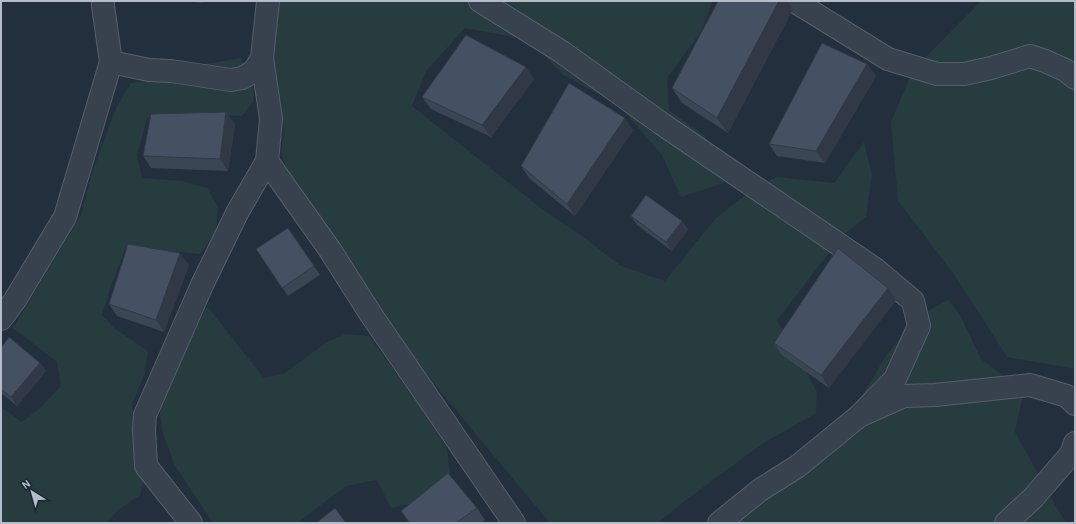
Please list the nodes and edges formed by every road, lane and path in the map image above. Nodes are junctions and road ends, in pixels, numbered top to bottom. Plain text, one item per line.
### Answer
1 (103, 1) edge
2 (268, 1) edge
3 (480, 1) edge
4 (794, 1) edge
5 (821, 8) edge
6 (262, 58) junction
7 (111, 62) junction
8 (1075, 78) edge
9 (267, 161) junction
10 (1, 319) edge
11 (1075, 404) edge
12 (859, 416) junction
13 (1075, 443) edge
14 (191, 523) edge
15 (514, 523) edge
16 (719, 523) edge
17 (1006, 523) edge

1 - 7 street
2 - 6 street
3 - 12 street
4 - 5 street
5 - 8 street
6 - 7 street
6 - 9 street
7 - 10 street
9 - 14 street
9 - 15 street
11 - 12 street
12 - 16 street
13 - 17 street

